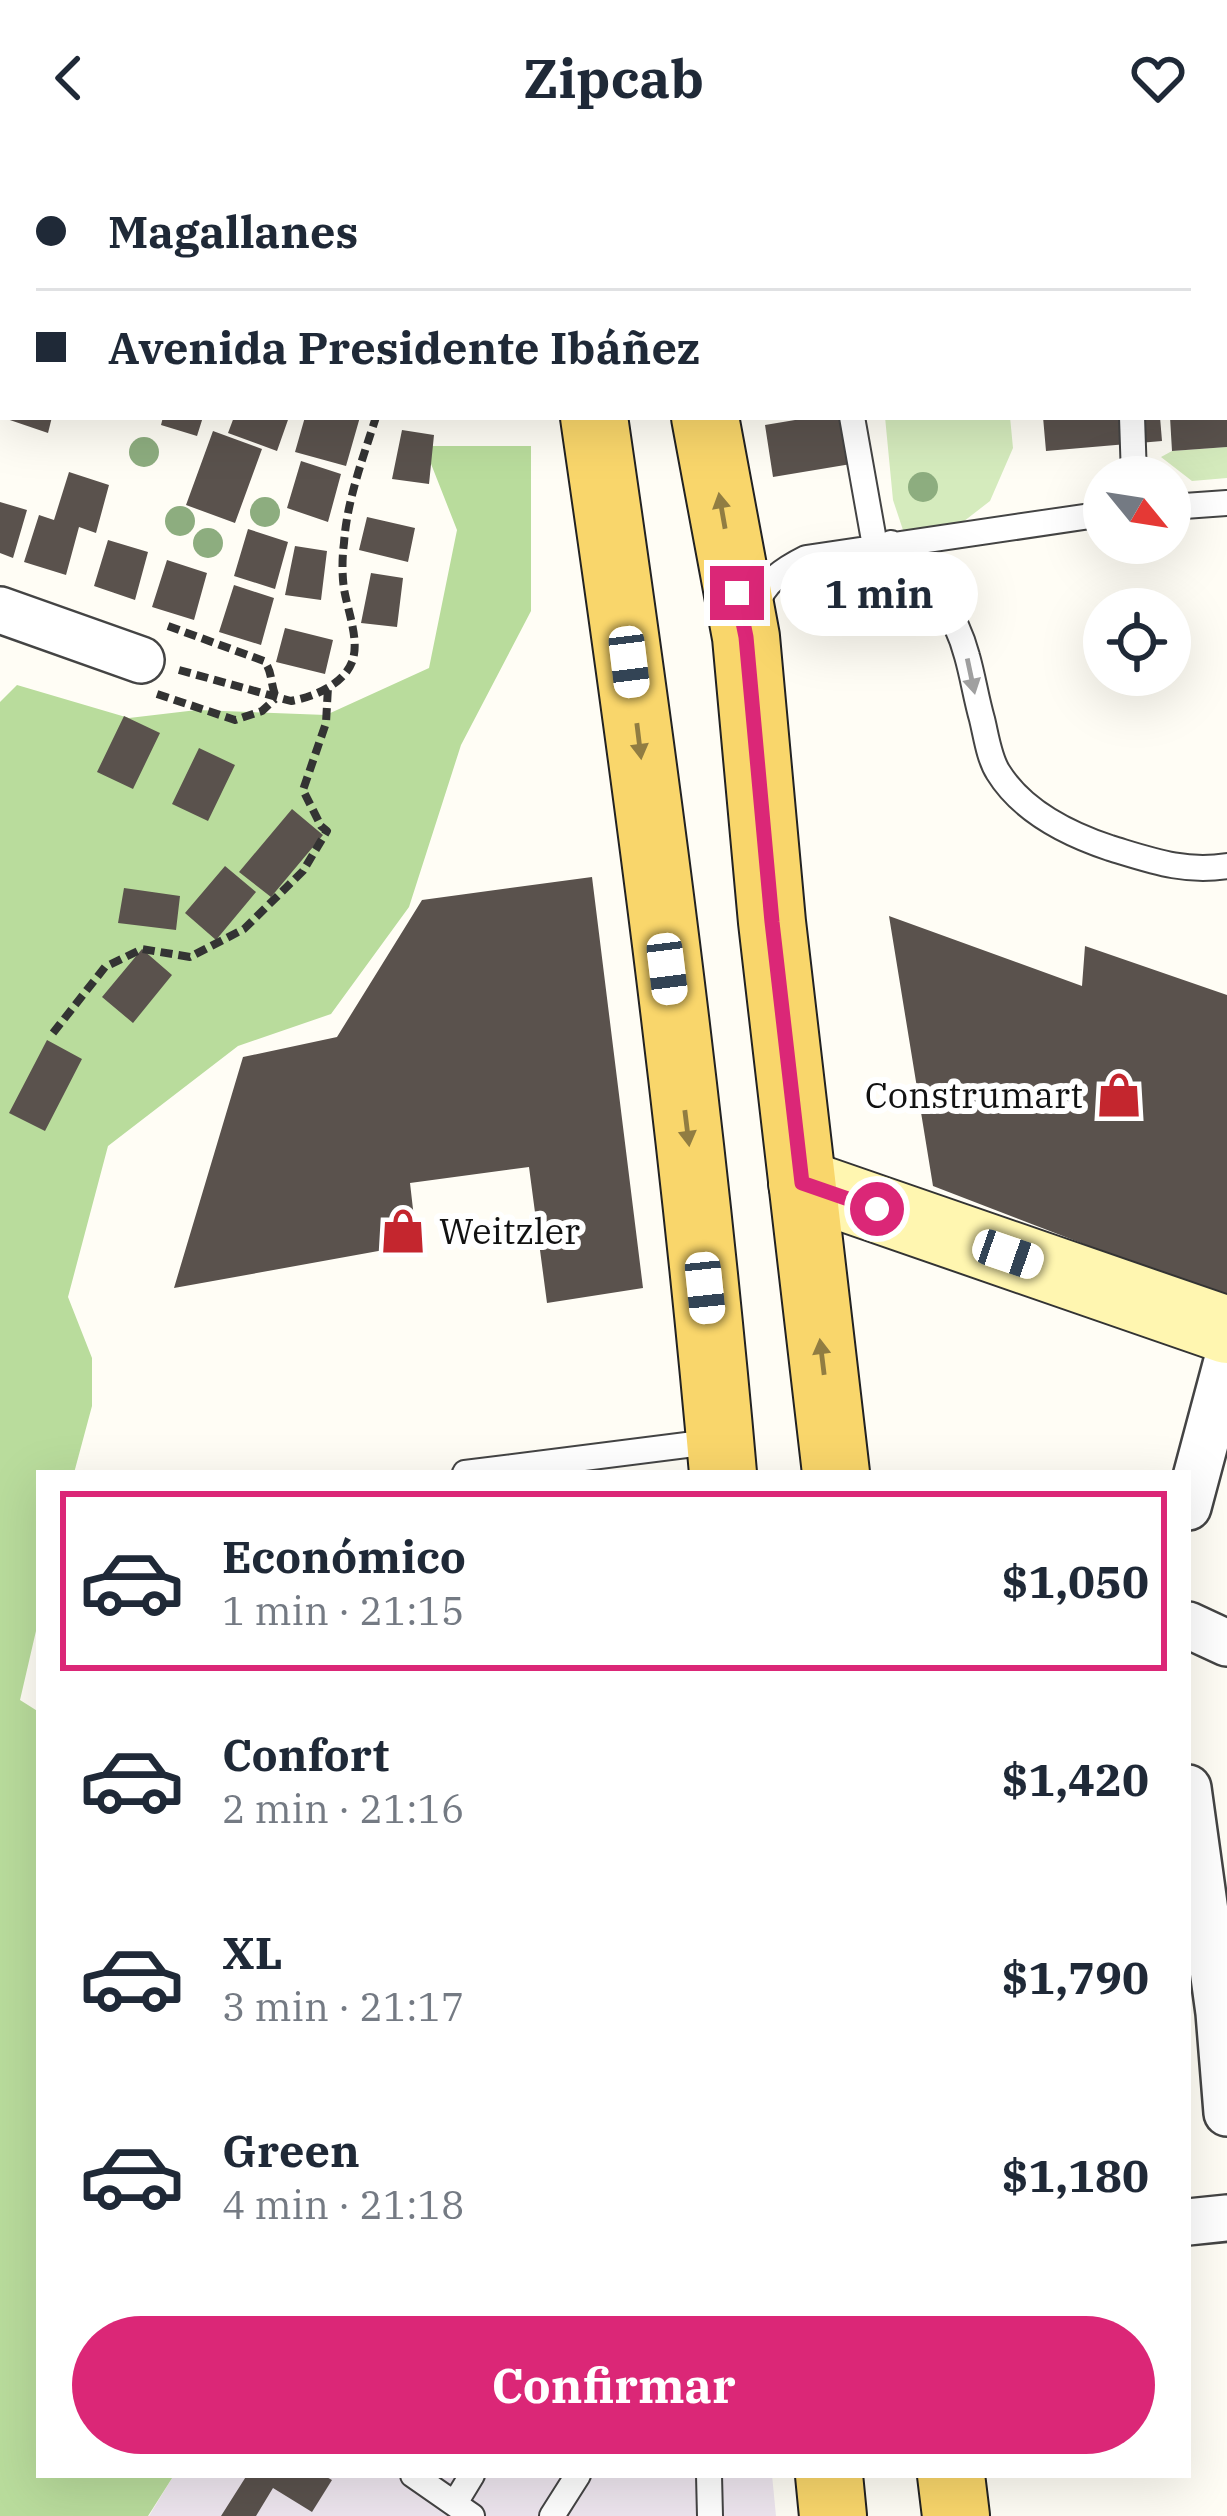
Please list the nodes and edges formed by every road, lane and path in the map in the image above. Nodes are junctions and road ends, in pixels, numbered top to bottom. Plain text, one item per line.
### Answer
1 (375, 420) edge
2 (595, 420) edge
3 (706, 420) edge
4 (853, 420) edge
5 (1132, 420) edge
6 (1133, 456) edge
7 (1227, 503) edge
8 (1191, 506) edge
9 (1083, 517) edge
10 (883, 545) junction
11 (0, 610) edge
12 (746, 637) junction
13 (141, 660) joint
14 (264, 661) dead end
15 (328, 687) junction
16 (276, 698) junction
17 (235, 720) dead end
18 (1227, 866) edge
19 (53, 1033) dead end
20 (802, 1183) junction
21 (696, 1200) junction
22 (1227, 1330) edge
23 (1227, 1361) edge
24 (722, 1457) edge
25 (513, 1470) edge
26 (836, 1470) edge
27 (1191, 1496) edge
28 (1191, 1626) edge
29 (1227, 1643) edge
30 (1191, 1810) edge
31 (1227, 2113) edge
32 (1227, 2218) edge
33 (1191, 2222) edge
34 (416, 2478) edge
35 (471, 2478) edge
36 (576, 2478) edge
37 (709, 2478) edge
38 (829, 2478) edge
39 (951, 2478) edge
40 (464, 2510) edge
41 (552, 2516) edge
42 (710, 2516) edge
43 (833, 2516) edge
44 (956, 2516) edge

1 - 15 path
2 -> 21 main road
12 -> 3 main road
4 - 10 lane
5 - 6 lane
7 - 8 lane
9 - 10 lane
10 - 12 lane
10 -> 18 lane
11 - 13 street
12 - 20 main road
13 - 16 path
14 - 16 path
15 - 16 path
15 - 19 path
16 - 17 path
20 - 21 main road
20 - 22 street
26 -> 20 main road
21 - 24 main road
23 - 27 street
24 - 25 lane
28 - 29 street
30 - 31 street
32 - 33 street
34 - 40 lane
35 - 40 lane
36 - 41 lane
37 - 42 lane
38 - 43 main road
39 - 44 main road

